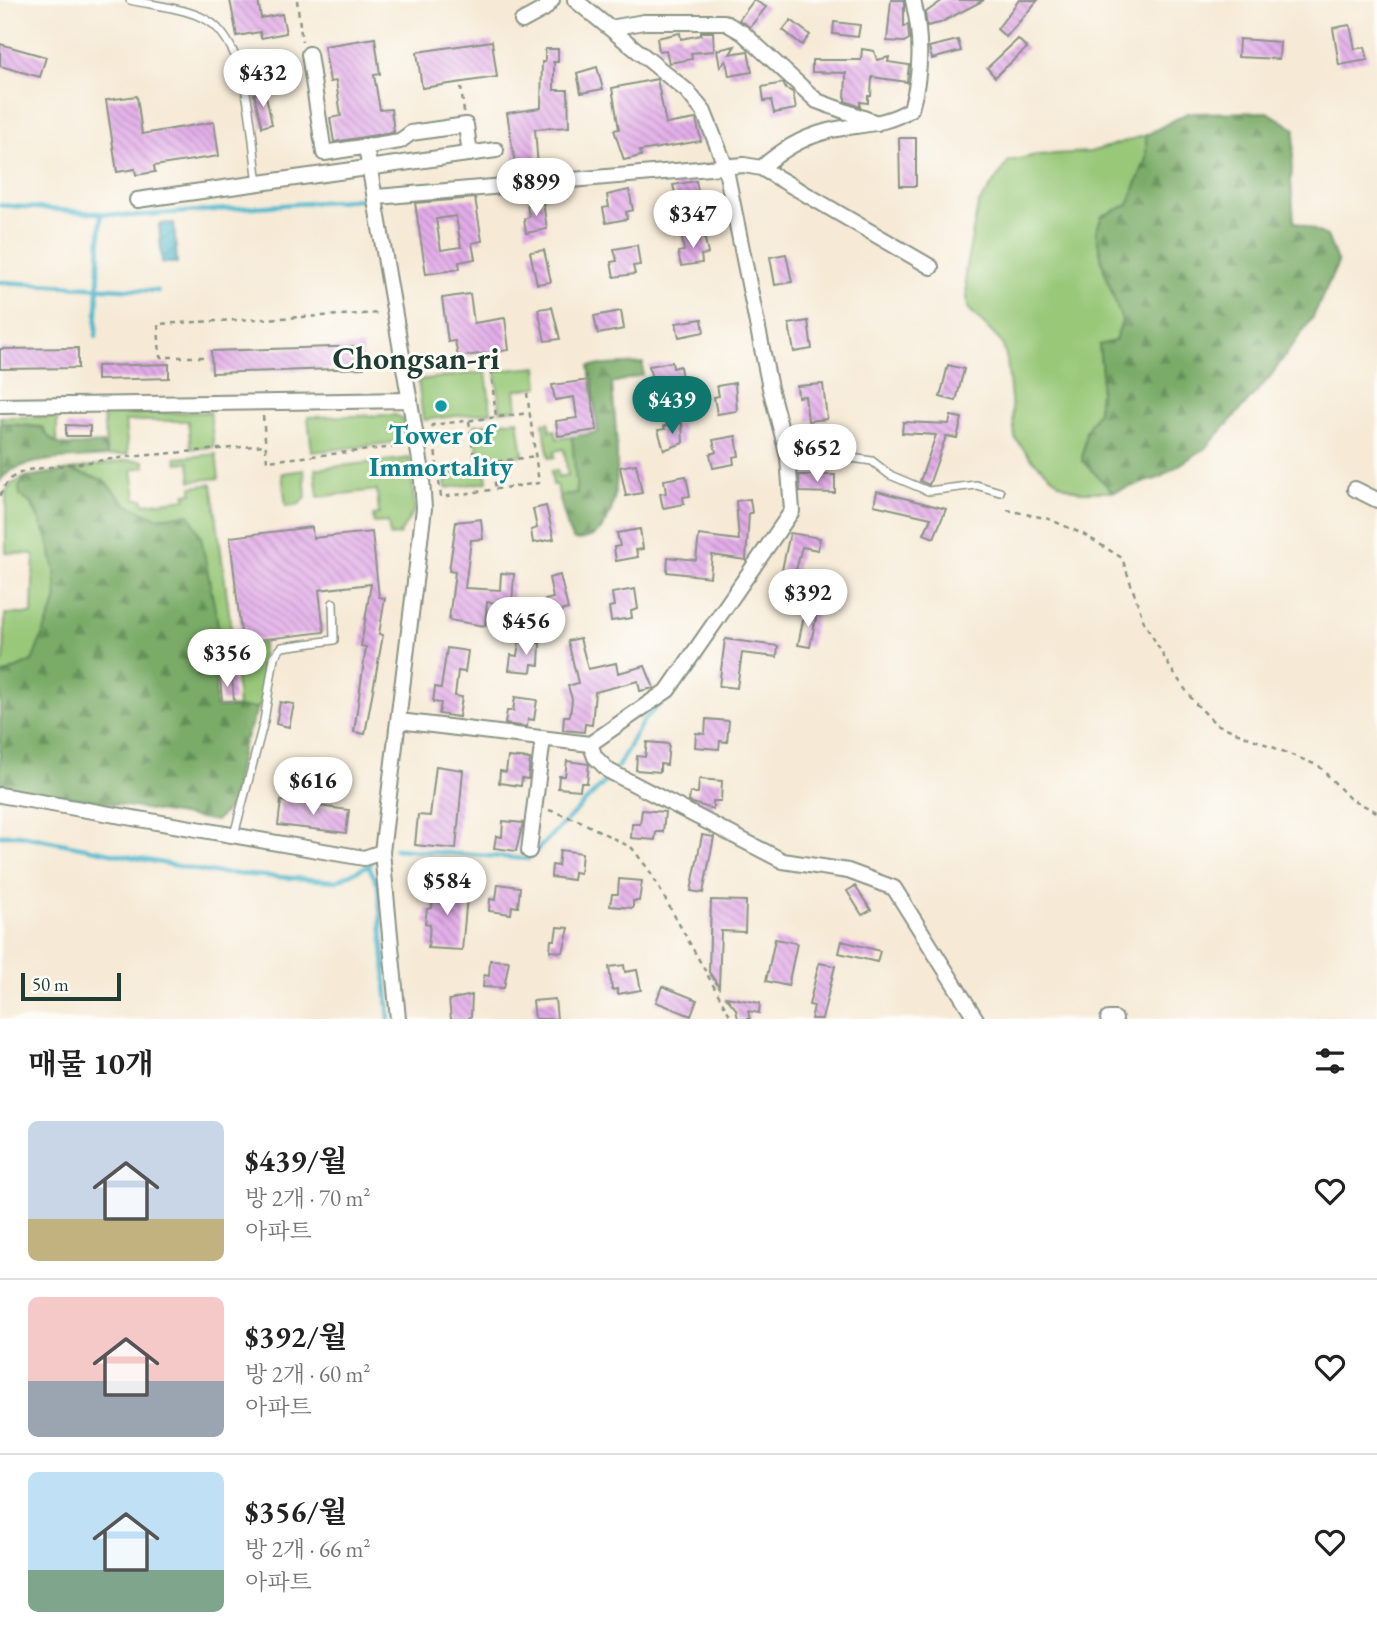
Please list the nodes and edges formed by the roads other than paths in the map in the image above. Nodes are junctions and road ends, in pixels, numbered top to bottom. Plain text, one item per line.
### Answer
1 (130, 0) edge
2 (552, 0) edge
3 (575, 0) edge
4 (913, 0) edge
5 (522, 21) dead end
6 (610, 28) junction
7 (309, 54) road end
8 (877, 123) junction
9 (366, 147) junction
10 (496, 150) dead end
11 (470, 153) junction
12 (725, 165) junction
13 (761, 168) junction
14 (370, 169) junction
15 (258, 183) junction
16 (377, 197) junction
17 (137, 200) dead end
18 (931, 267) dead end
19 (410, 400) junction
20 (0, 406) edge
21 (788, 457) junction
22 (1355, 489) dead end
23 (1000, 492) dead end
24 (1377, 500) edge
25 (333, 603) dead end
26 (399, 721) junction
27 (543, 738) junction
28 (590, 744) junction
29 (0, 795) edge
30 (233, 835) junction
31 (529, 851) dead end
32 (382, 852) junction
33 (398, 1019) edge
34 (976, 1019) edge
35 (1108, 1019) edge
36 (1115, 1019) edge

1 - 15 lane
2 - 5 street
3 - 6 street
4 - 8 street
6 - 8 street
6 - 12 street
7 - 9 street
8 - 13 street
9 - 11 street
9 - 14 street
10 - 11 street
11 - 14 street
12 - 13 street
12 - 16 street
12 - 21 street
13 - 18 street
14 - 15 street
14 - 16 street
15 - 17 street
16 - 19 street
19 - 20 street
19 - 26 street
21 - 23 lane
21 - 28 street
22 - 24 street
25 - 30 lane
26 - 27 street
26 - 32 street
27 - 28 street
27 - 31 street
28 - 34 street
29 - 30 street
30 - 32 street
32 - 33 street
35 - 36 street

